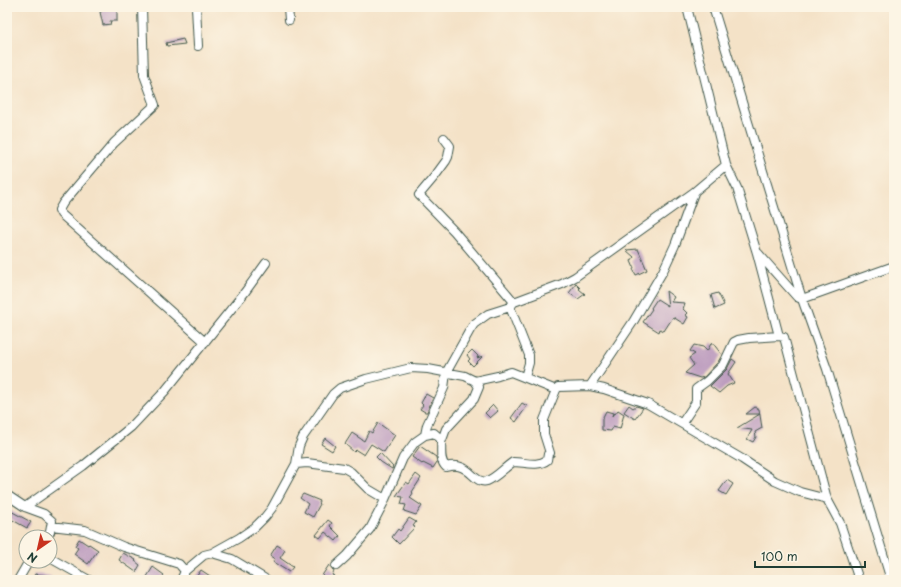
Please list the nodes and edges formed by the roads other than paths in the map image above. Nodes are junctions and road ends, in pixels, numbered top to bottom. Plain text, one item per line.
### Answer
1 (142, 7) edge
2 (196, 7) edge
3 (288, 7) edge
4 (687, 7) edge
5 (713, 7) edge
6 (289, 20) dead end
7 (198, 46) dead end
8 (444, 138) dead end
9 (726, 165) junction
10 (694, 192) junction
11 (757, 253) junction
12 (266, 263) dead end
13 (894, 266) edge
14 (802, 299) junction
15 (512, 305) junction
16 (779, 336) junction
17 (206, 342) junction
18 (446, 373) junction
19 (525, 377) junction
20 (475, 381) junction
21 (590, 386) junction
22 (556, 390) junction
23 (682, 423) junction
24 (425, 434) junction
25 (442, 440) junction
26 (296, 464) junction
27 (7, 495) edge
28 (385, 499) junction
29 (827, 499) junction
30 (25, 507) junction
31 (51, 526) junction
32 (50, 529) edge
33 (212, 553) junction
34 (58, 563) edge
35 (336, 566) dead end
36 (24, 569) edge
37 (185, 571) junction
38 (18, 580) edge
39 (88, 580) edge
40 (181, 580) edge
41 (266, 580) edge
42 (860, 580) edge
43 (891, 580) edge

1 - 17 street
2 - 7 street
3 - 6 street
4 - 9 street
5 - 14 street
8 - 15 street
9 - 10 street
9 - 11 street
10 - 15 street
10 - 21 street
11 - 14 street
11 - 16 street
12 - 17 street
13 - 14 street
14 - 43 street
15 - 18 street
15 - 19 street
16 - 23 street
16 - 29 street
17 - 30 street
18 - 20 street
18 - 24 street
18 - 26 street
19 - 20 street
19 - 22 street
20 - 25 street
21 - 22 street
21 - 23 street
22 - 25 street
23 - 29 street
24 - 25 street
24 - 28 street
26 - 28 street
26 - 33 street
27 - 30 street
28 - 35 street
29 - 42 street
30 - 31 street
31 - 32 street
31 - 37 street
33 - 37 street
33 - 41 street
34 - 39 street
36 - 38 street
37 - 40 street

